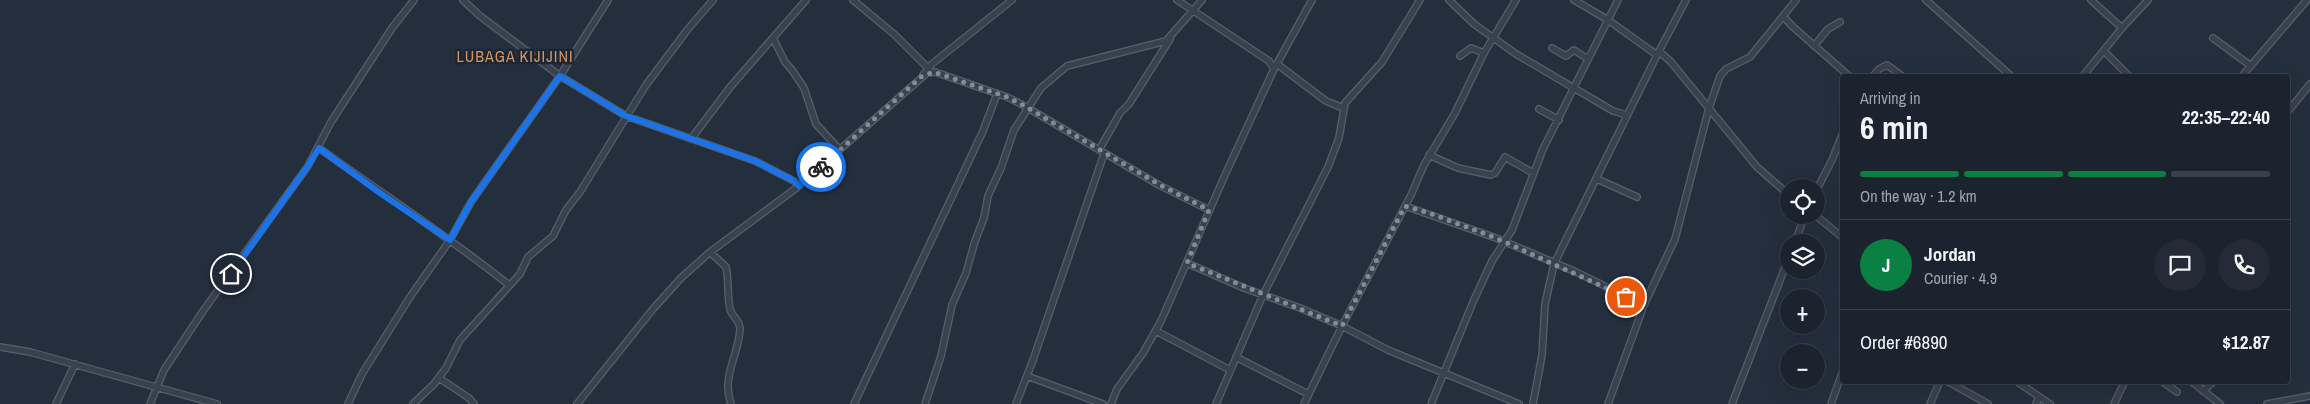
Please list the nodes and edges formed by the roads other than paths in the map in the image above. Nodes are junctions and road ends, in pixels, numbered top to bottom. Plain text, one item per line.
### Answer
1 (414, 0) edge
2 (463, 0) edge
3 (608, 0) edge
4 (713, 0) edge
5 (806, 0) edge
6 (853, 0) edge
7 (1012, 0) edge
8 (1177, 0) edge
9 (1202, 0) edge
10 (1312, 0) edge
11 (1420, 0) edge
12 (1449, 0) edge
13 (1516, 0) edge
14 (1574, 0) edge
15 (1618, 0) edge
16 (1686, 0) edge
17 (1796, 0) edge
18 (1926, 0) edge
19 (2091, 0) edge
20 (2148, 0) edge
21 (2306, 0) edge
22 (1194, 10) junction
23 (1783, 16) junction
24 (1608, 20) junction
25 (1840, 22) dead end
26 (2122, 28) junction
27 (1495, 37) junction
28 (773, 38) junction
29 (1171, 38) junction
30 (2213, 38) dead end
31 (1814, 46) junction
32 (1552, 48) dead end
33 (2104, 52) junction
34 (1484, 53) junction
35 (1658, 53) junction
36 (1460, 56) dead end
37 (1588, 59) junction
38 (1269, 61) junction
39 (1277, 64) junction
40 (2251, 66) junction
41 (928, 68) junction
42 (1847, 74) edge
43 (1875, 74) edge
44 (1899, 74) edge
45 (2010, 74) edge
46 (2085, 74) edge
47 (2127, 74) edge
48 (2244, 74) edge
49 (560, 76) junction
50 (922, 76) junction
51 (2310, 84) edge
52 (1574, 89) junction
53 (996, 94) junction
54 (1028, 108) junction
55 (1344, 108) junction
56 (1709, 108) junction
57 (1539, 109) dead end
58 (2290, 109) dead end
59 (1627, 115) junction
60 (626, 116) junction
61 (1559, 120) junction
62 (691, 139) junction
63 (1840, 140) edge
64 (319, 148) junction
65 (840, 150) junction
66 (1102, 152) junction
67 (1428, 155) junction
68 (1533, 173) junction
69 (1597, 179) junction
70 (1822, 179) edge
71 (799, 186) junction
72 (1780, 187) edge
73 (1637, 197) dead end
74 (1405, 206) junction
75 (1209, 210) junction
76 (1825, 223) edge
77 (1840, 235) edge
78 (450, 240) junction
79 (1505, 242) junction
80 (710, 252) junction
81 (1187, 263) junction
82 (1554, 264) junction
83 (1781, 279) edge
84 (510, 285) junction
85 (1263, 295) junction
86 (1644, 305) junction
87 (1342, 326) junction
88 (1156, 331) junction
89 (0, 347) edge
90 (1236, 357) junction
91 (75, 364) junction
92 (1230, 370) junction
93 (1442, 373) junction
94 (1027, 376) junction
95 (439, 378) junction
96 (1840, 379) edge
97 (1939, 384) edge
98 (1952, 384) edge
99 (2020, 384) edge
100 (2124, 384) edge
101 (2166, 384) edge
102 (2195, 384) edge
103 (2211, 384) edge
104 (158, 388) junction
105 (2204, 390) junction
106 (2177, 392) dead end
107 (1308, 394) junction
108 (2310, 396) edge
109 (2039, 397) junction
110 (56, 404) edge
111 (150, 404) edge
112 (217, 404) edge
113 (348, 404) edge
114 (413, 404) edge
115 (474, 404) edge
116 (576, 404) edge
117 (731, 404) edge
118 (854, 404) edge
119 (925, 404) edge
120 (1016, 404) edge
121 (1104, 404) edge
122 (1111, 404) edge
123 (1216, 404) edge
124 (1304, 404) edge
125 (1431, 404) edge
126 (1519, 404) edge
127 (1533, 404) edge
128 (1608, 404) edge
129 (1732, 404) edge
130 (1831, 404) edge
131 (1930, 404) edge
132 (1988, 404) edge
133 (2036, 404) edge
134 (2050, 404) edge
135 (2114, 404) edge
136 (2220, 404) edge
137 (2267, 404) edge

1 - 64 street
2 - 49 street
3 - 49 street
4 - 60 street
5 - 28 street
6 - 41 street
7 - 41 street
8 - 22 street
9 - 22 street
10 - 39 street
11 - 55 street
12 - 27 street
13 - 27 street
14 - 24 street
15 - 24 street
16 - 35 street
17 - 23 street
18 - 45 street
19 - 26 street
20 - 26 street
21 - 40 street
22 - 29 street
22 - 38 street
23 - 31 street
23 - 56 street
24 - 35 street
24 - 37 street
25 - 31 street
26 - 33 street
27 - 34 street
27 - 52 street
28 - 62 street
28 - 65 street
29 - 54 street
29 - 66 street
30 - 40 street
31 - 42 street
32 - 37 street
33 - 46 street
33 - 47 street
34 - 36 street
34 - 67 street
35 - 56 street
35 - 59 street
37 - 52 street
38 - 39 street
38 - 39 street
39 - 55 street
39 - 75 street
40 - 48 street
41 - 50 street
43 - 44 street
49 - 60 street
49 - 78 street
50 - 53 street
50 - 65 street
51 - 58 street
52 - 59 street
52 - 61 street
53 - 54 street
53 - 118 street
54 - 66 street
54 - 119 street
55 - 85 street
56 - 72 street
56 - 86 street
57 - 61 street
59 - 69 street
60 - 62 street
60 - 84 street
61 - 68 street
62 - 71 street
63 - 70 street
64 - 78 street
64 - 104 street
65 - 71 street
66 - 75 street
66 - 94 street
67 - 68 street
67 - 74 street
68 - 79 street
69 - 73 street
69 - 82 street
71 - 80 street
74 - 79 street
74 - 87 street
75 - 81 street
76 - 77 street
78 - 84 street
78 - 113 street
79 - 82 street
79 - 93 street
80 - 116 street
80 - 117 street
81 - 85 street
81 - 88 street
82 - 86 street
82 - 127 street
83 - 129 street
84 - 95 street
85 - 87 street
85 - 90 street
86 - 128 street
87 - 93 street
87 - 107 street
88 - 92 street
88 - 122 street
89 - 91 street
90 - 92 street
90 - 107 street
91 - 104 street
91 - 110 street
92 - 123 street
93 - 125 street
93 - 126 street
94 - 120 street
94 - 121 street
95 - 114 street
95 - 115 street
96 - 130 street
97 - 131 street
98 - 132 street
99 - 109 street
100 - 135 street
101 - 106 street
102 - 105 street
103 - 105 street
104 - 111 street
104 - 112 street
105 - 136 street
107 - 124 street
108 - 137 street
109 - 133 street
109 - 134 street

